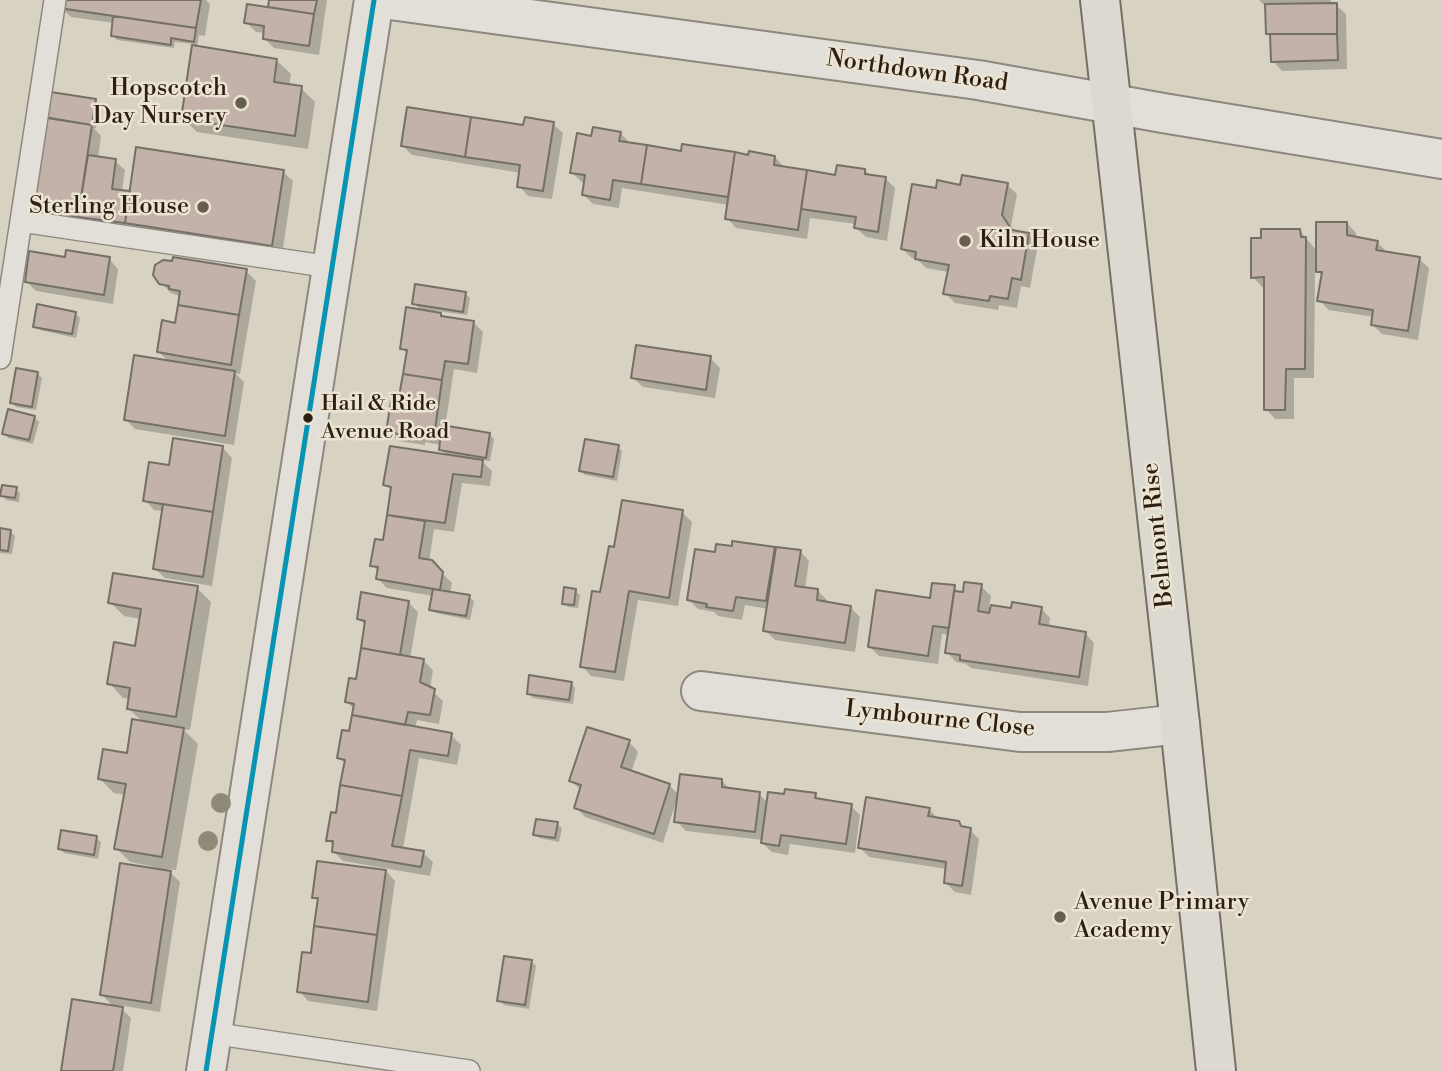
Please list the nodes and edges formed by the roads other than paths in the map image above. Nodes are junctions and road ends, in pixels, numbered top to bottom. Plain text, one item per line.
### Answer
1 (55, 0) edge
2 (374, 0) edge
3 (390, 0) edge
4 (1100, 0) edge
5 (1112, 105) junction
6 (1442, 159) edge
7 (21, 221) junction
8 (331, 267) junction
9 (0, 358) edge
10 (701, 691) dead end
11 (1180, 724) junction
12 (211, 1033) junction
13 (206, 1071) edge
14 (469, 1071) edge
15 (1216, 1071) edge

1 - 7 lane
2 - 8 street
3 - 5 street, Northdown Road
4 - 5 highway, Belmont Rise
5 - 6 street, Northdown Road
5 - 11 highway, Belmont Rise
7 - 8 lane
7 - 9 lane
8 - 12 street
10 - 11 street, Lymbourne Close
11 - 15 highway, Belmont Rise
12 - 13 street
12 - 14 lane

